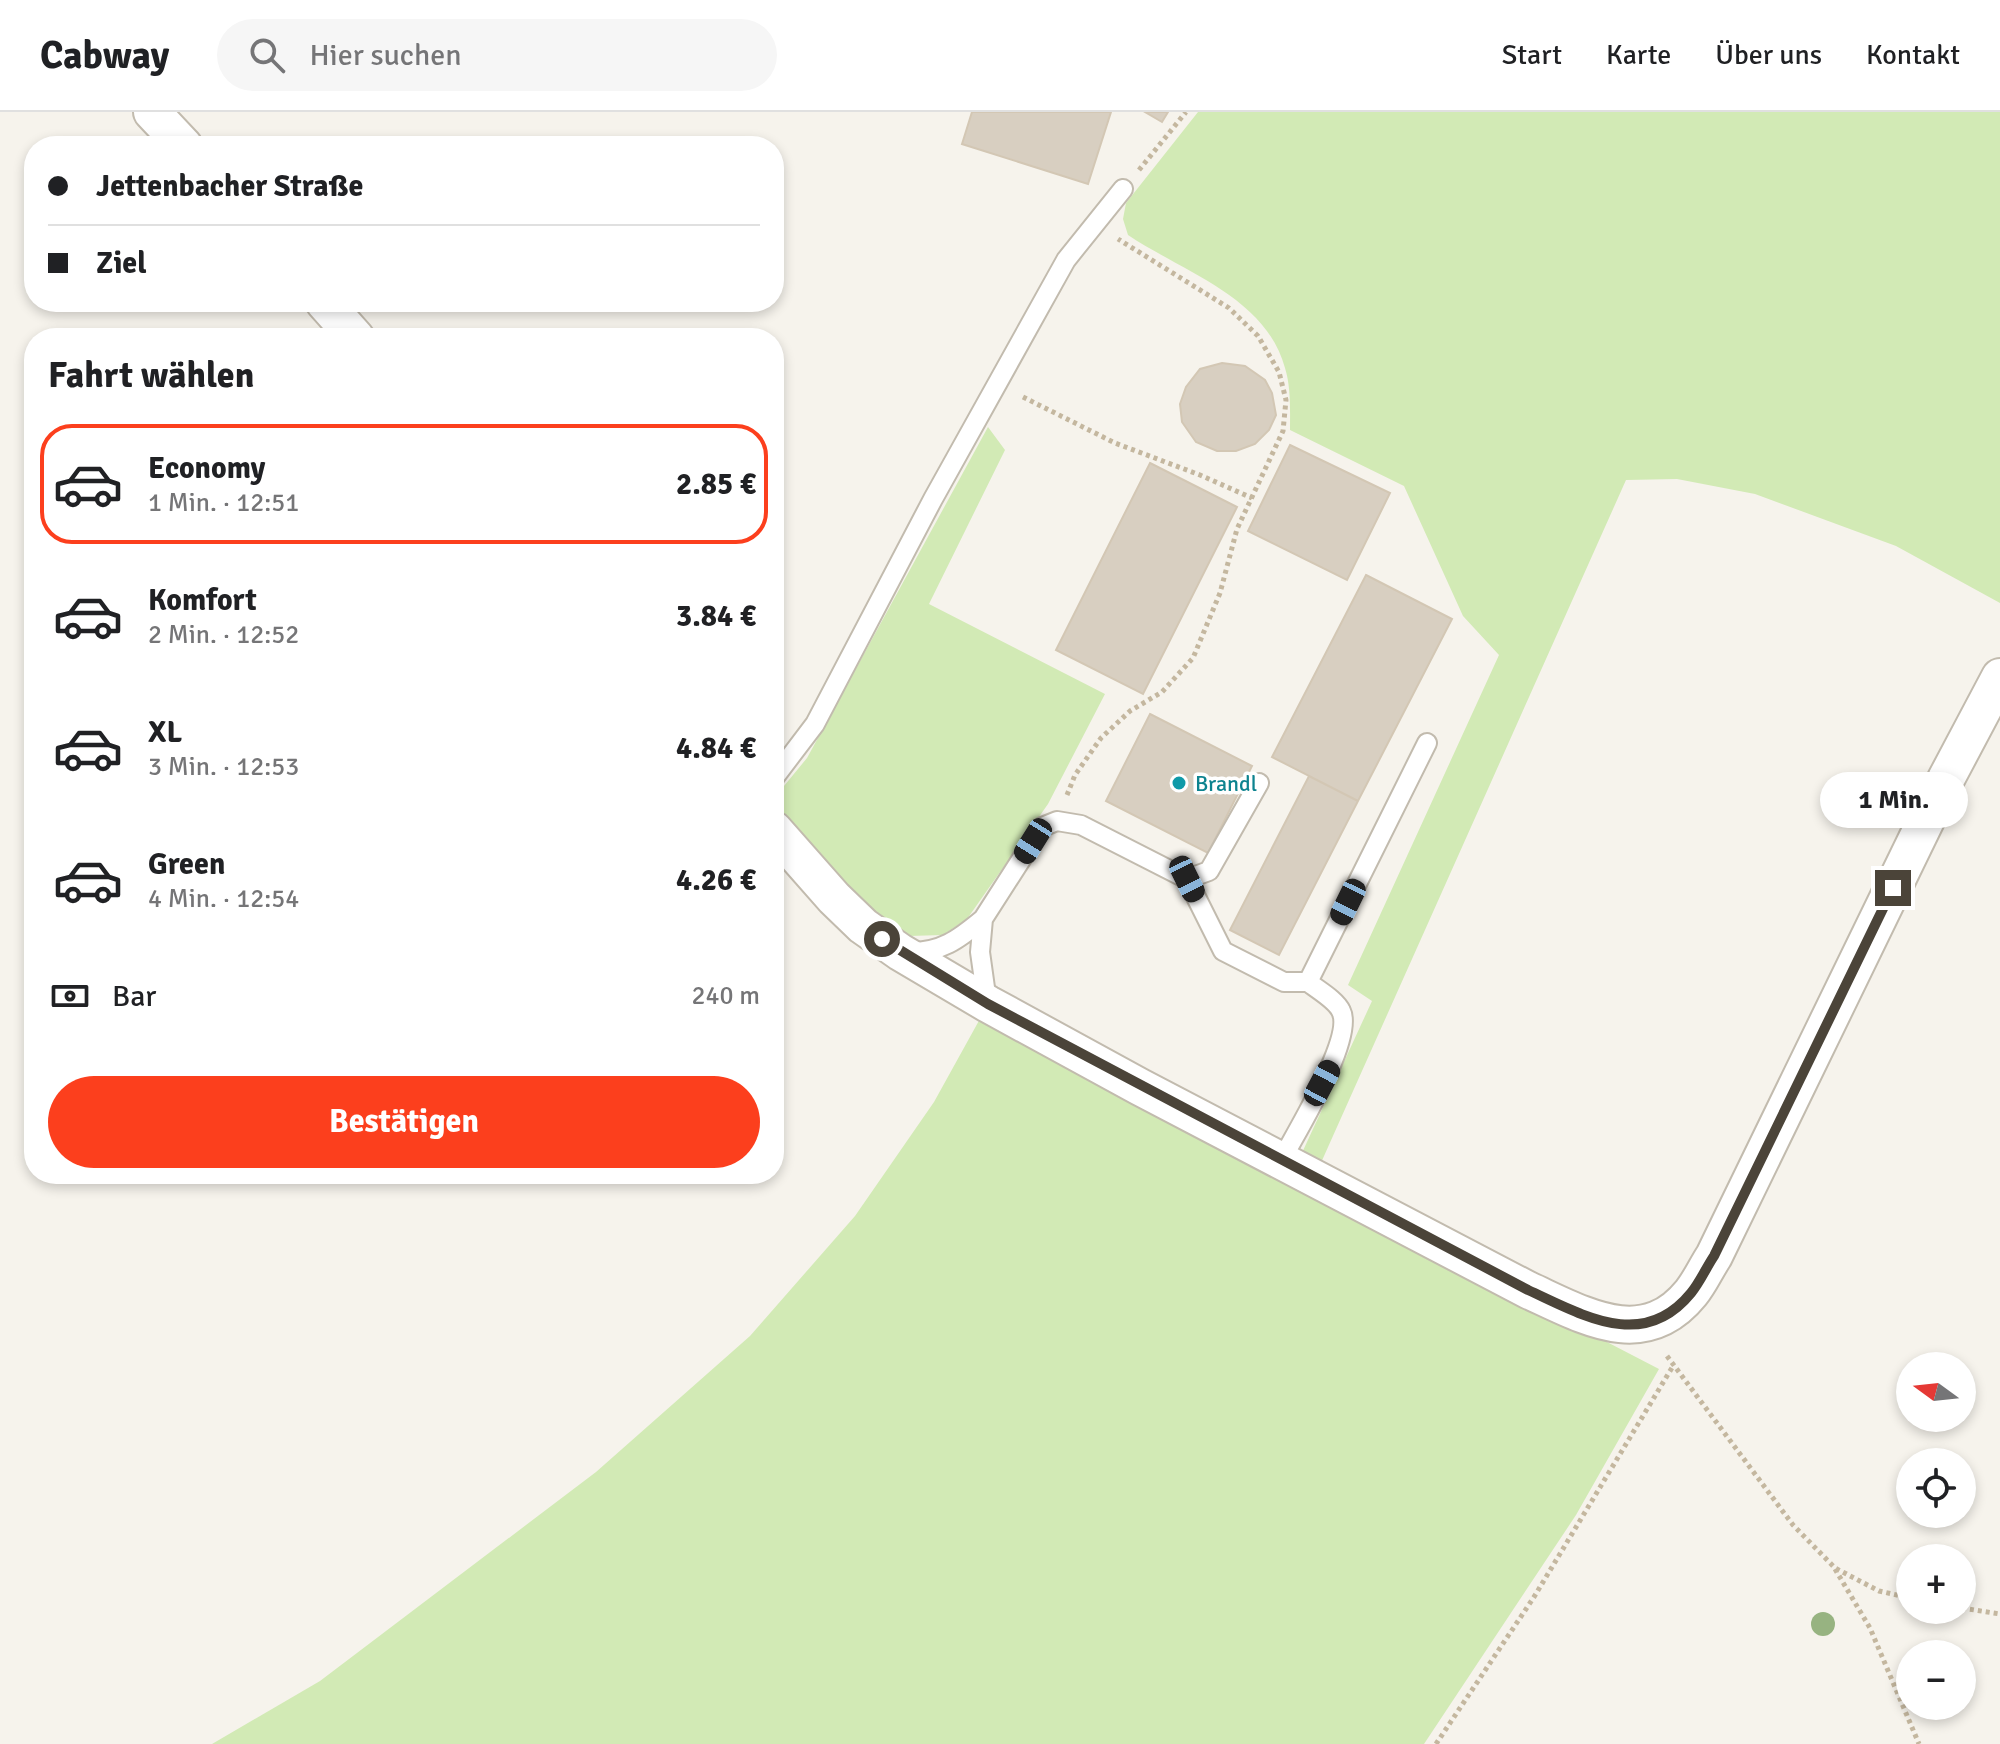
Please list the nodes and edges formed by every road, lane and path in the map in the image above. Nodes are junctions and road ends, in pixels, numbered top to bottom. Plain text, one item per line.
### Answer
1 (152, 112) edge
2 (1186, 112) edge
3 (175, 136) edge
4 (1123, 189) joint
5 (1093, 225) junction
6 (333, 312) edge
7 (347, 328) edge
8 (997, 384) junction
9 (1252, 498) junction
10 (2000, 677) edge
11 (1427, 743) dead end
12 (784, 765) edge
13 (1259, 783) dead end
14 (1057, 821) junction
15 (784, 841) edge
16 (1187, 879) junction
17 (983, 919) junction
18 (900, 952) junction
19 (1308, 982) junction
20 (988, 1004) junction
21 (1281, 1161) junction
22 (1647, 1325) junction
23 (1673, 1366) junction
24 (1835, 1568) junction
25 (1896, 1595) edge
26 (1976, 1610) edge
27 (2000, 1614) edge
28 (1436, 1744) edge
29 (1919, 1744) edge

1 - 3 street
2 - 4 path
4 - 5 lane
5 - 8 lane
5 - 9 path
6 - 7 street
8 - 9 path
8 - 12 lane
9 - 14 path
10 - 22 street
11 - 19 lane
13 - 16 lane
14 - 16 lane
14 - 17 lane
15 - 18 street
16 - 19 lane
17 - 18 lane
17 - 20 lane
18 - 20 street
19 - 21 lane
20 - 21 street
21 - 22 street
22 - 23 path
23 - 24 path
23 - 28 path
24 - 25 path
24 - 29 path
26 - 27 path

